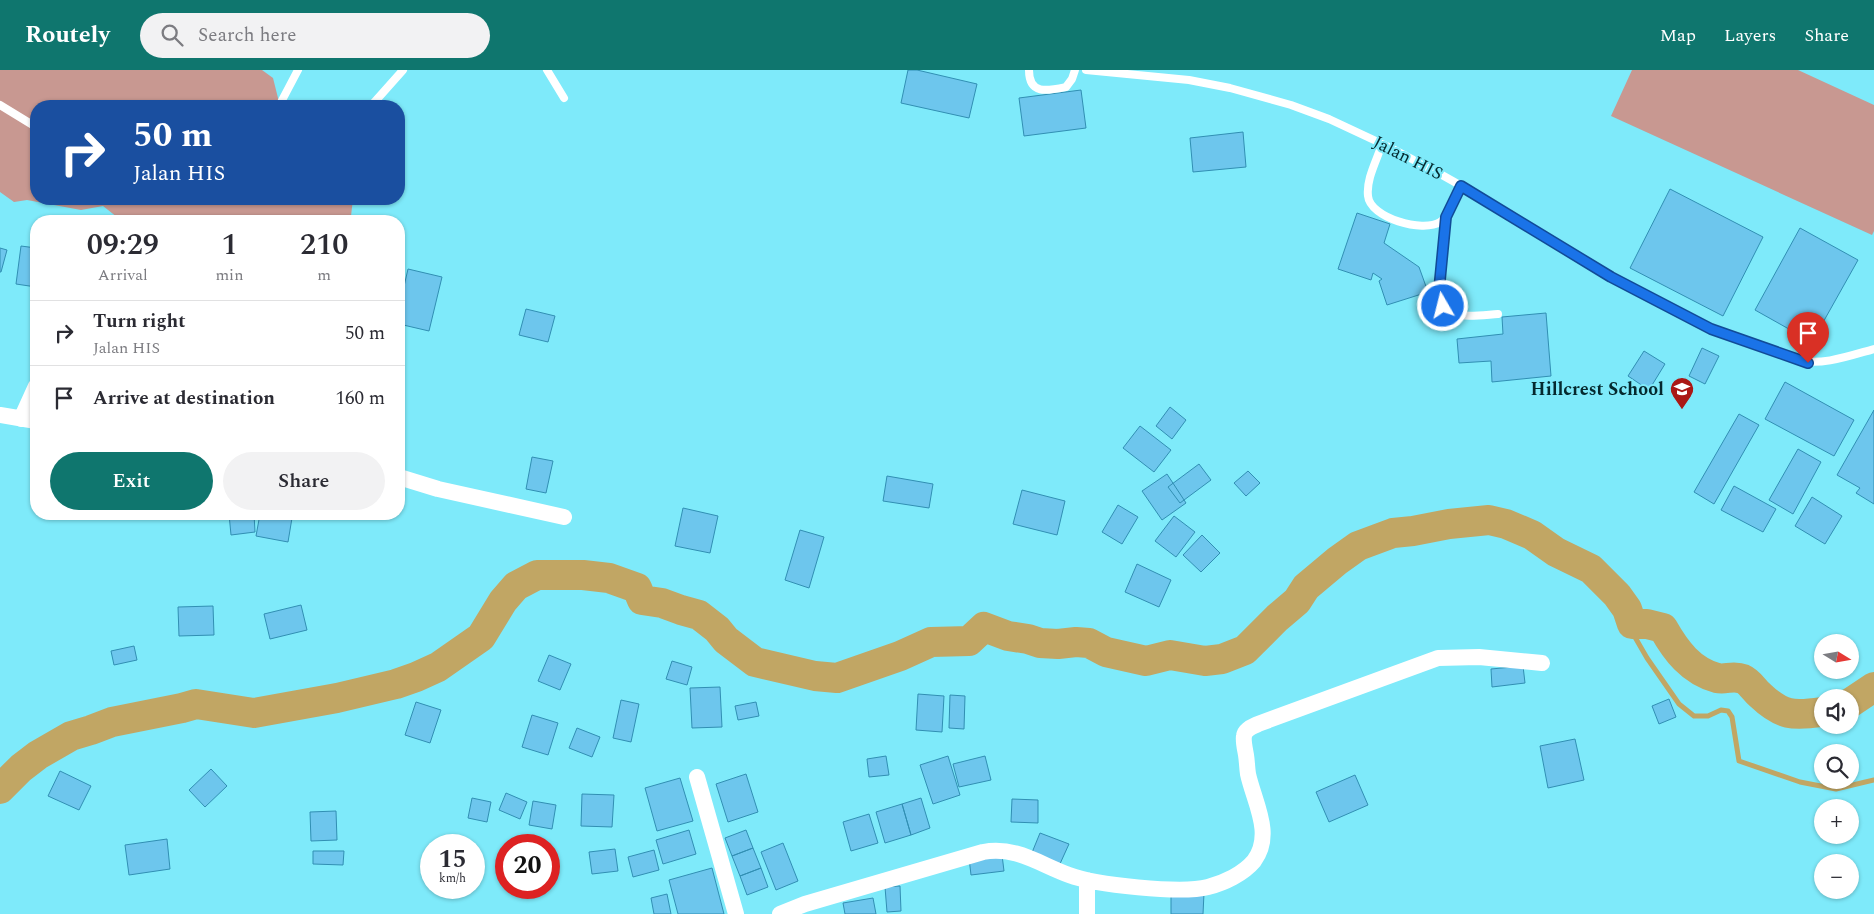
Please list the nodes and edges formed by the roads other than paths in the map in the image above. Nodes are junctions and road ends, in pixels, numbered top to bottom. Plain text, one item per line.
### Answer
1 (298, 70) edge
2 (403, 70) edge
3 (547, 70) edge
4 (1029, 70) edge
5 (1075, 70) edge
6 (1086, 70) edge
7 (564, 98) dead end
8 (282, 100) edge
9 (376, 100) edge
10 (0, 105) edge
11 (30, 123) edge
12 (1382, 144) junction
13 (1461, 186) junction
14 (1446, 217) junction
15 (1498, 314) dead end
16 (1874, 349) edge
17 (0, 415) edge
18 (29, 420) edge
19 (405, 479) edge
20 (564, 517) dead end
21 (1542, 663) dead end
22 (696, 777) dead end
23 (1087, 880) junction
24 (736, 914) edge
25 (780, 914) edge
26 (1087, 914) edge

1 - 8 lane
2 - 9 lane
3 - 7 lane
4 - 5 lane
6 - 12 lane, Jalan HIS
10 - 11 lane
12 - 13 lane, Jalan HIS
12 - 14 lane
13 - 14 lane
13 - 16 lane, Jalan HIS
14 - 15 lane
17 - 18 street
19 - 20 street
21 - 23 street
22 - 24 street
23 - 25 street
23 - 26 street

